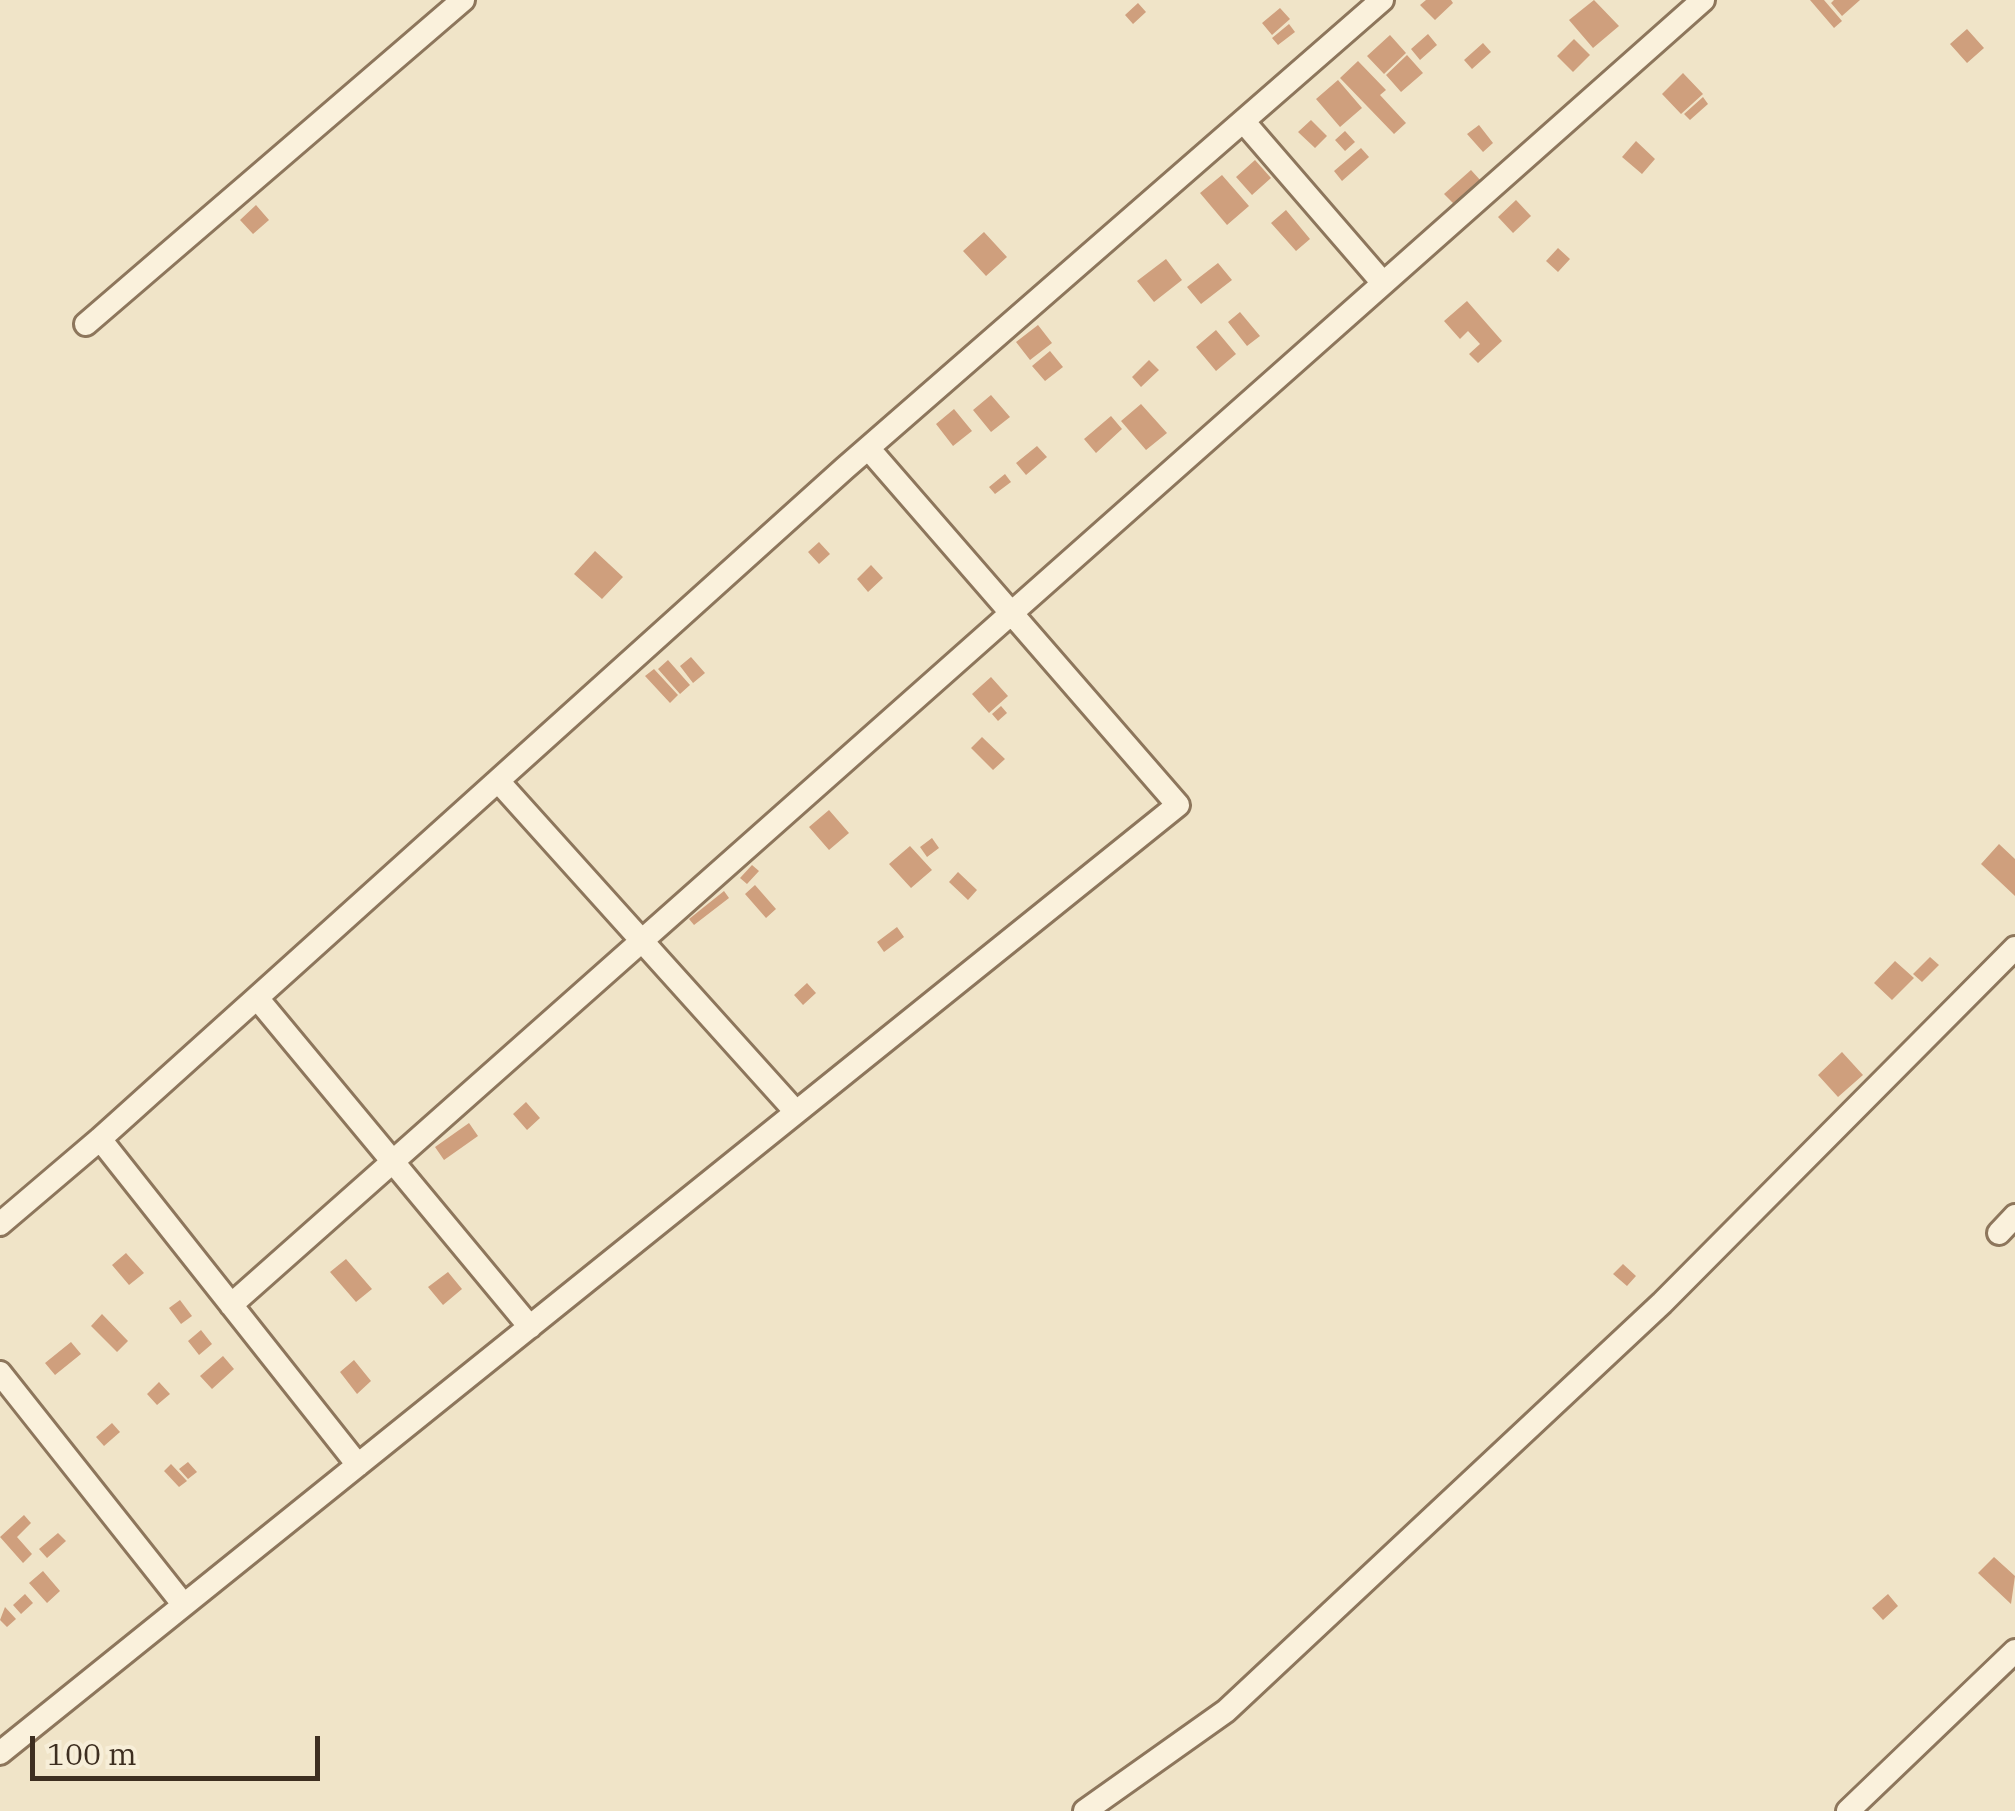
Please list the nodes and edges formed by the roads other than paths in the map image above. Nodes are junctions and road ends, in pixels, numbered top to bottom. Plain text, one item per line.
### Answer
1 (463, 0) edge
2 (1703, 0) edge
3 (1367, 5) edge
4 (1244, 120) junction
5 (1383, 283) junction
6 (86, 324) dead end
7 (868, 448) junction
8 (1012, 612) junction
9 (498, 781) junction
10 (642, 940) junction
11 (2015, 948) edge
12 (258, 998) junction
13 (796, 1112) junction
14 (100, 1140) junction
15 (392, 1161) junction
16 (0, 1224) edge
17 (230, 1305) junction
18 (530, 1327) junction
19 (0, 1374) edge
20 (358, 1465) junction
21 (184, 1604) junction
22 (2015, 1651) edge
23 (4, 1741) edge
24 (1085, 1811) edge
25 (1848, 1811) edge

1 - 6 street
2 - 5 street
3 - 4 street
4 - 5 street
4 - 7 street
5 - 8 street
7 - 8 street
7 - 9 street
8 - 10 street
8 - 13 street
9 - 10 street
9 - 12 street
10 - 13 street
10 - 15 street
11 - 24 street
12 - 14 street
12 - 15 street
13 - 18 street
14 - 16 street
14 - 17 street
15 - 17 street
15 - 18 street
17 - 20 street
18 - 20 street
19 - 21 street
20 - 21 street
21 - 23 street
22 - 25 street

